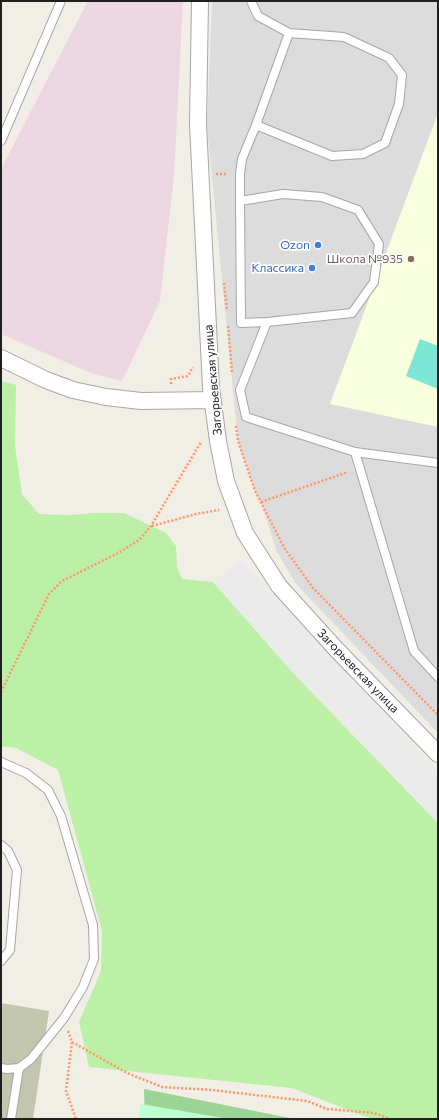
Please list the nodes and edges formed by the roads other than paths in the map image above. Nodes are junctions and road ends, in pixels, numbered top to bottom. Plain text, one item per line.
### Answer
1 (61, 1) edge
2 (200, 1) edge
3 (251, 1) edge
4 (289, 32) junction
5 (256, 125) junction
6 (1, 140) edge
7 (240, 201) junction
8 (267, 322) junction
9 (1, 358) edge
10 (213, 400) junction
11 (355, 452) junction
12 (438, 463) edge
13 (438, 677) edge
14 (438, 754) edge
15 (1, 762) edge
16 (1, 845) edge
17 (1, 961) edge
18 (1, 1068) edge
19 (19, 1068) junction
20 (11, 1119) edge

1 - 6 lane
2 - 10 street, Загорьевская улица
3 - 4 lane
4 - 5 lane
4 - 5 lane
5 - 7 lane
7 - 8 lane
7 - 8 lane
8 - 11 lane
9 - 10 street
10 - 14 street, Загорьевская улица
11 - 12 lane
11 - 13 lane
15 - 19 lane
16 - 17 lane
18 - 19 lane
19 - 20 lane

